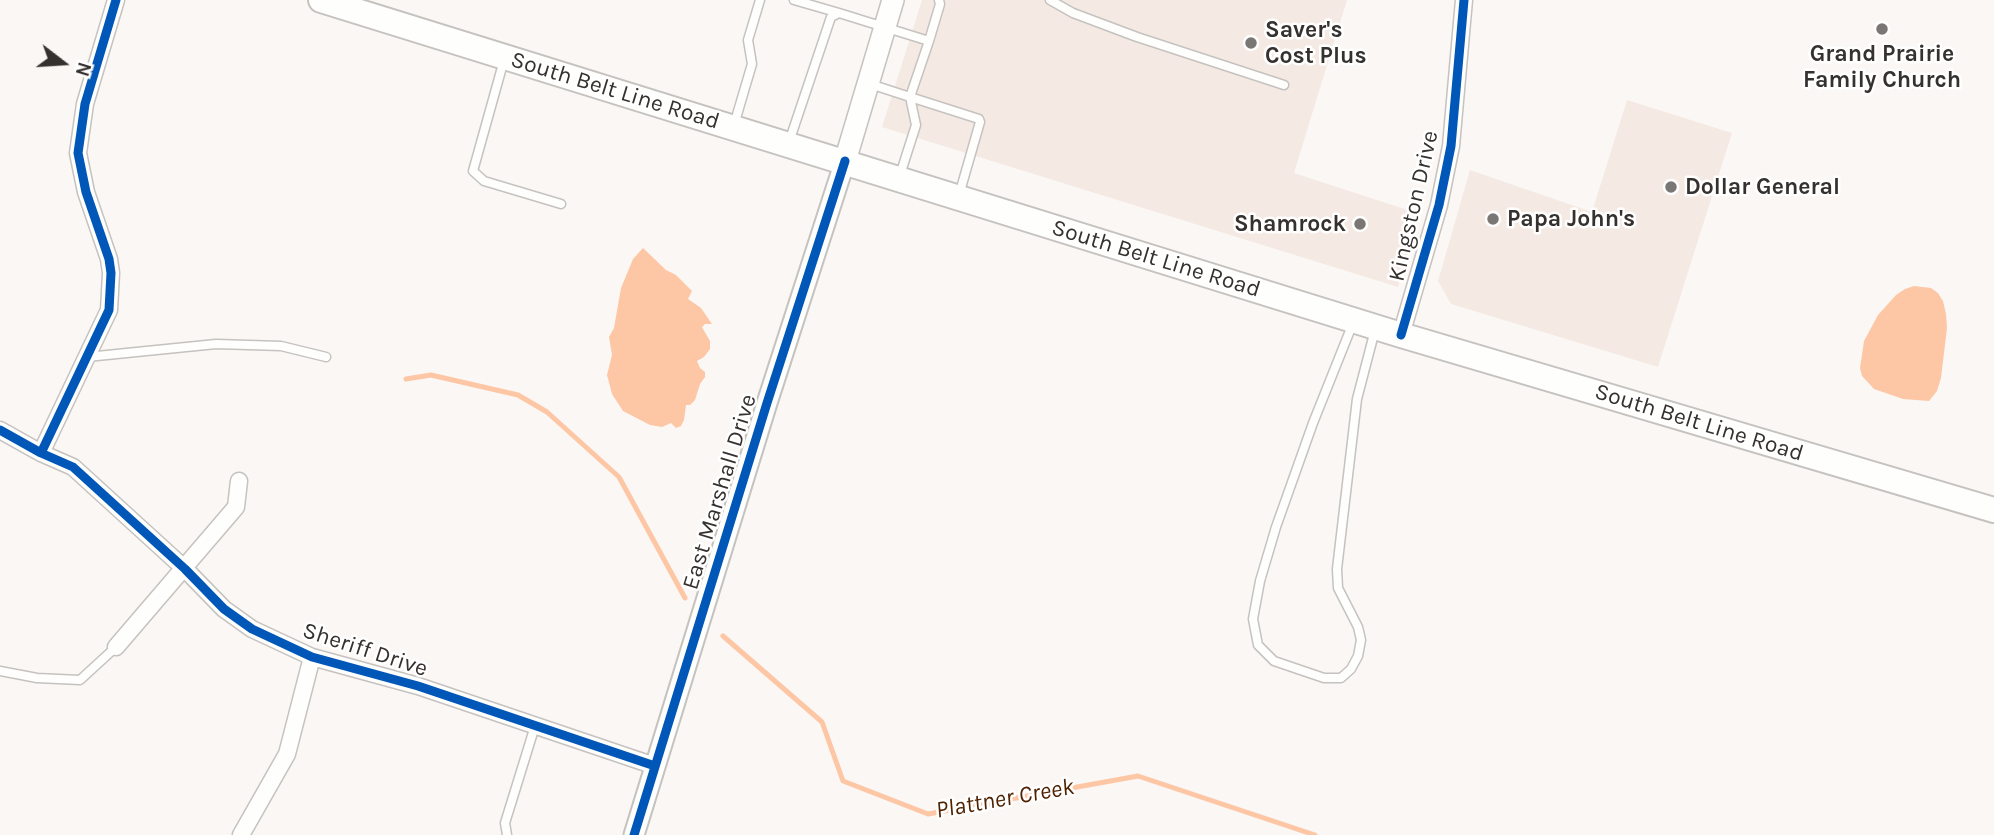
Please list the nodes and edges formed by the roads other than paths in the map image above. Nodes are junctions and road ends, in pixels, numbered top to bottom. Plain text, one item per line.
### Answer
1 (116, 0) edge
2 (321, 0) edge
3 (760, 0) edge
4 (794, 0) edge
5 (893, 0) edge
6 (939, 0) edge
7 (1050, 0) edge
8 (1464, 0) edge
9 (839, 13) junction
10 (885, 26) junction
11 (929, 41) junction
12 (505, 57) junction
13 (868, 83) junction
14 (1284, 85) dead end
15 (911, 97) junction
16 (734, 128) junction
17 (788, 144) junction
18 (845, 161) junction
19 (899, 178) junction
20 (958, 198) junction
21 (561, 204) dead end
22 (1365, 323) junction
23 (1401, 335) junction
24 (87, 357) junction
25 (326, 357) dead end
26 (0, 430) edge
27 (41, 453) junction
28 (239, 481) dead end
29 (1994, 510) edge
30 (185, 569) junction
31 (116, 647) joint
32 (312, 657) junction
33 (0, 671) edge
34 (535, 726) junction
35 (655, 766) junction
36 (241, 835) edge
37 (507, 835) edge
38 (634, 835) edge

1 - 24 street
2 - 12 main road, South Belt Line Road
3 - 16 lane
4 - 9 lane
5 - 10 main road, East Marshall Drive
6 - 11 lane
7 - 14 lane
8 - 23 street, Kingston Drive
9 - 10 lane
9 - 17 lane
10 - 11 lane
10 - 13 main road, East Marshall Drive
11 - 15 lane
12 - 16 main road, South Belt Line Road
12 - 21 lane
13 - 15 lane
13 - 18 main road, East Marshall Drive
15 - 19 lane
15 - 20 lane
16 - 17 main road, South Belt Line Road
17 - 18 main road, South Belt Line Road
18 - 19 main road, South Belt Line Road
18 - 35 street, East Marshall Drive
19 - 20 main road, South Belt Line Road
20 - 22 main road, South Belt Line Road
22 - 22 lane
22 - 23 main road, South Belt Line Road
23 - 29 main road, South Belt Line Road
24 - 25 lane
24 - 27 street
26 - 27 street, Sheriff Drive
27 - 30 street, Sheriff Drive
28 - 30 street
30 - 31 street
30 - 32 street, Sheriff Drive
31 - 33 lane
32 - 34 street, Sheriff Drive
32 - 36 street
34 - 35 street, Sheriff Drive
34 - 37 lane
35 - 38 street, East Marshall Drive

